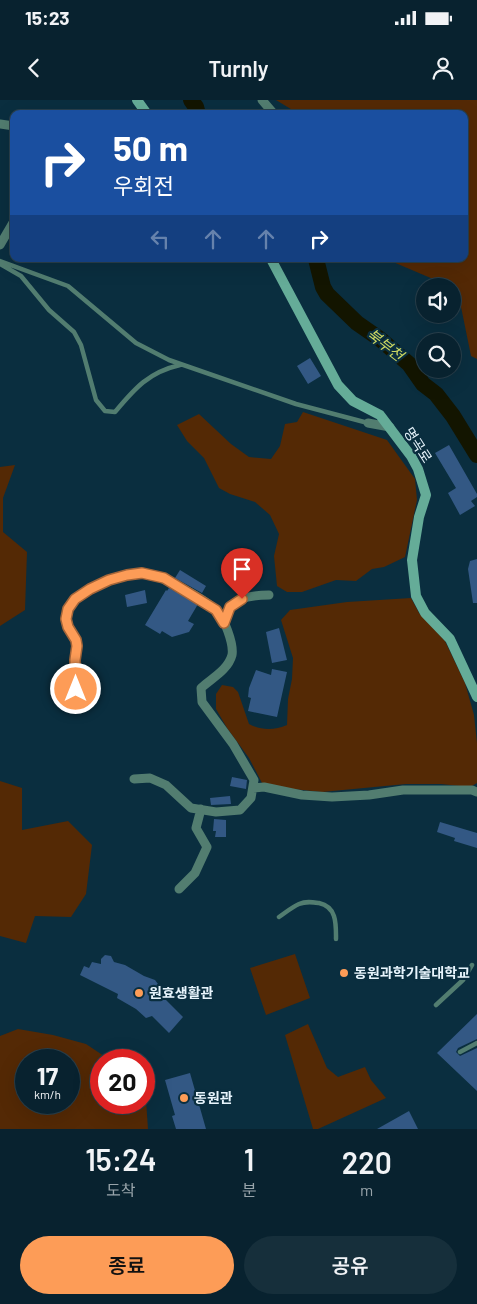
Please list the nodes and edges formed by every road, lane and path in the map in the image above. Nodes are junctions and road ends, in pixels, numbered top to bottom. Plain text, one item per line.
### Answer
1 (262, 100) edge
2 (271, 110) edge
3 (10, 229) edge
4 (0, 245) edge
5 (273, 262) edge
6 (0, 263) edge
7 (182, 364) junction
8 (368, 422) joint
9 (390, 427) junction
10 (269, 595) dead end
11 (224, 623) junction
12 (68, 627) joint
13 (72, 696) dead end
14 (477, 698) edge
15 (134, 779) dead end
16 (253, 788) junction
17 (477, 792) edge
18 (201, 809) junction
19 (179, 889) dead end
20 (278, 917) dead end
21 (336, 939) dead end
22 (472, 965) dead end
23 (436, 1005) dead end
24 (477, 1043) edge
25 (460, 1052) dead end

1 - 2 street
3 - 4 street
5 - 9 main road, 명곡로
6 - 7 lane
6 - 7 lane
7 - 8 lane
8 - 9 street
9 - 14 main road, 명곡로
10 - 11 street
11 - 12 street
11 - 16 street
12 - 13 lane
15 - 18 street
16 - 17 street
16 - 18 street
18 - 19 street
20 - 21 lane
22 - 23 lane
24 - 25 lane

